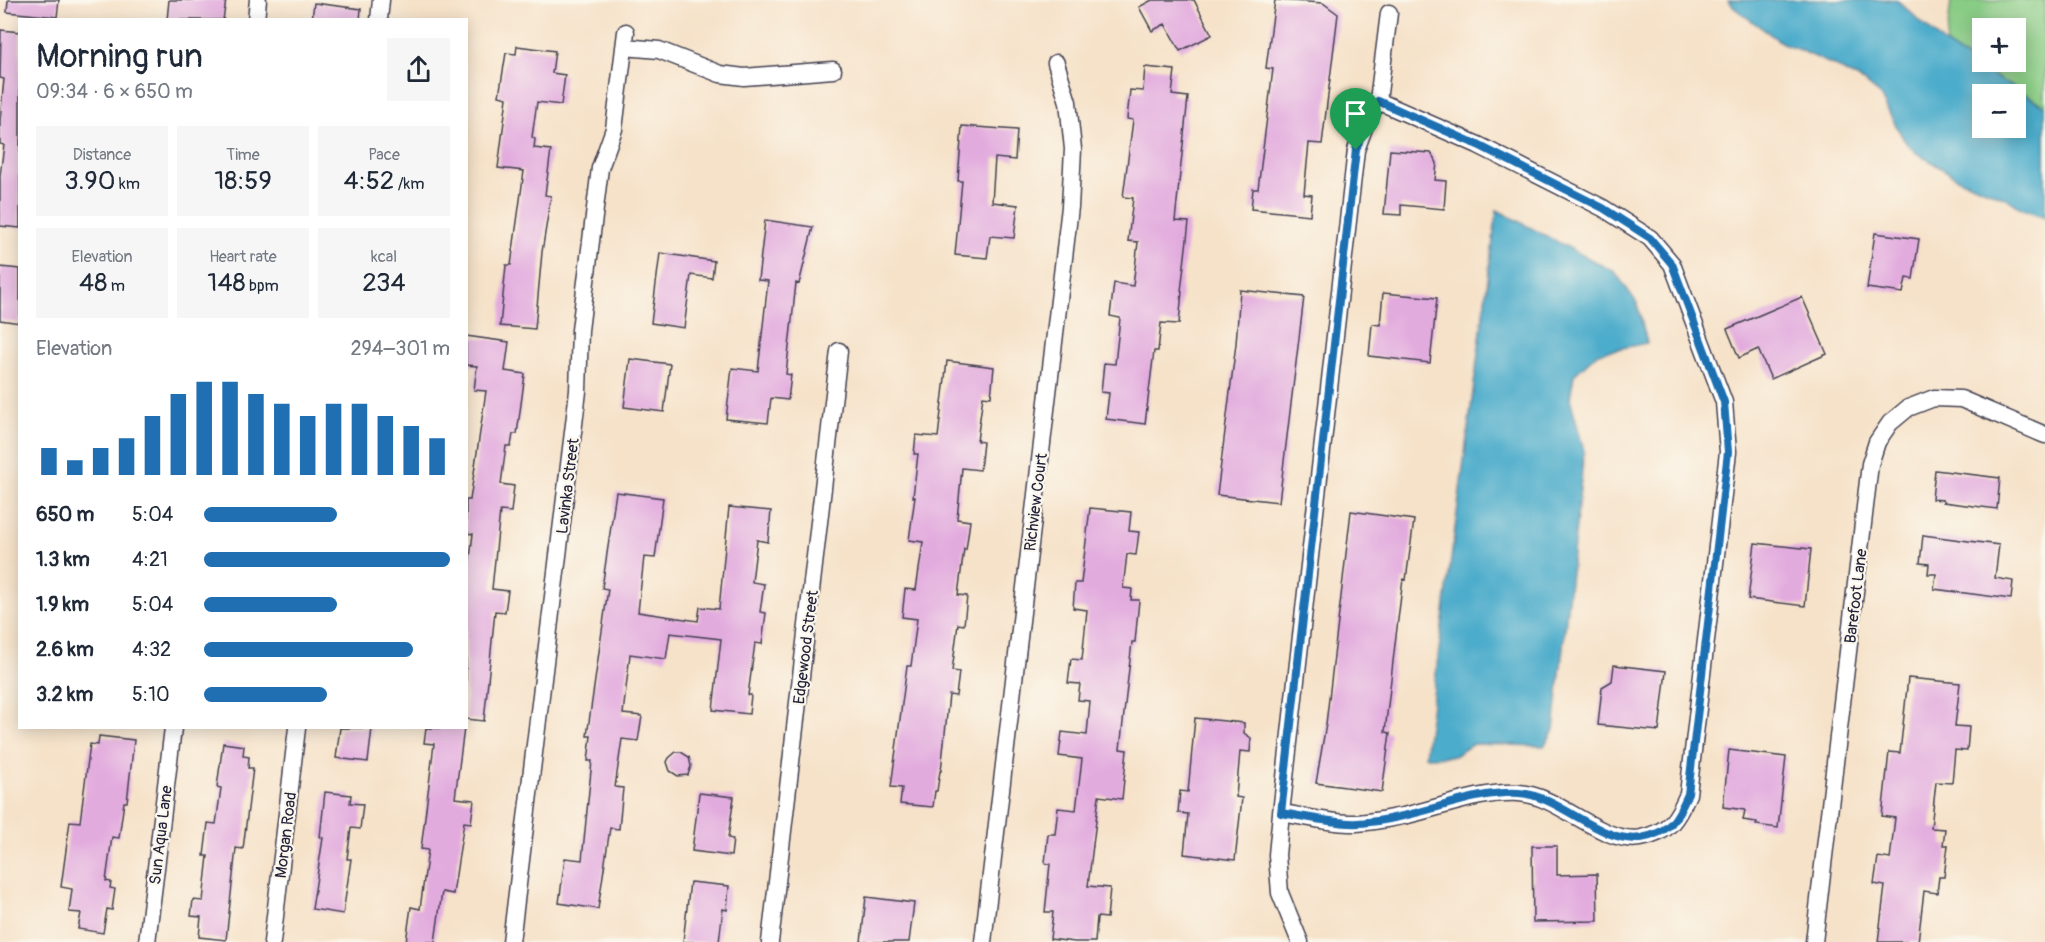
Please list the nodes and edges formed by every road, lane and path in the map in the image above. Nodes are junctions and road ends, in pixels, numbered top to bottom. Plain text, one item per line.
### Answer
1 (258, 0) edge
2 (381, 0) edge
3 (1389, 13) dead end
4 (256, 18) edge
5 (379, 18) edge
6 (1056, 63) dead end
7 (833, 70) dead end
8 (1378, 101) junction
9 (839, 351) dead end
10 (2045, 435) edge
11 (173, 729) edge
12 (297, 729) edge
13 (1281, 813) junction
14 (147, 942) edge
15 (272, 942) edge
16 (511, 942) edge
17 (770, 942) edge
18 (983, 942) edge
19 (1300, 942) edge
20 (1814, 942) edge

1 - 4 street
2 - 5 street
3 - 8 street
6 - 18 street, Richview Court
7 - 16 street, Lavinka Street
8 - 13 street
8 - 13 street
9 - 17 street, Edgewood Street
10 - 20 street, Barefoot Lane
11 - 14 street, Sun Aqua Lane
12 - 15 street, Morgan Road
13 - 19 street

